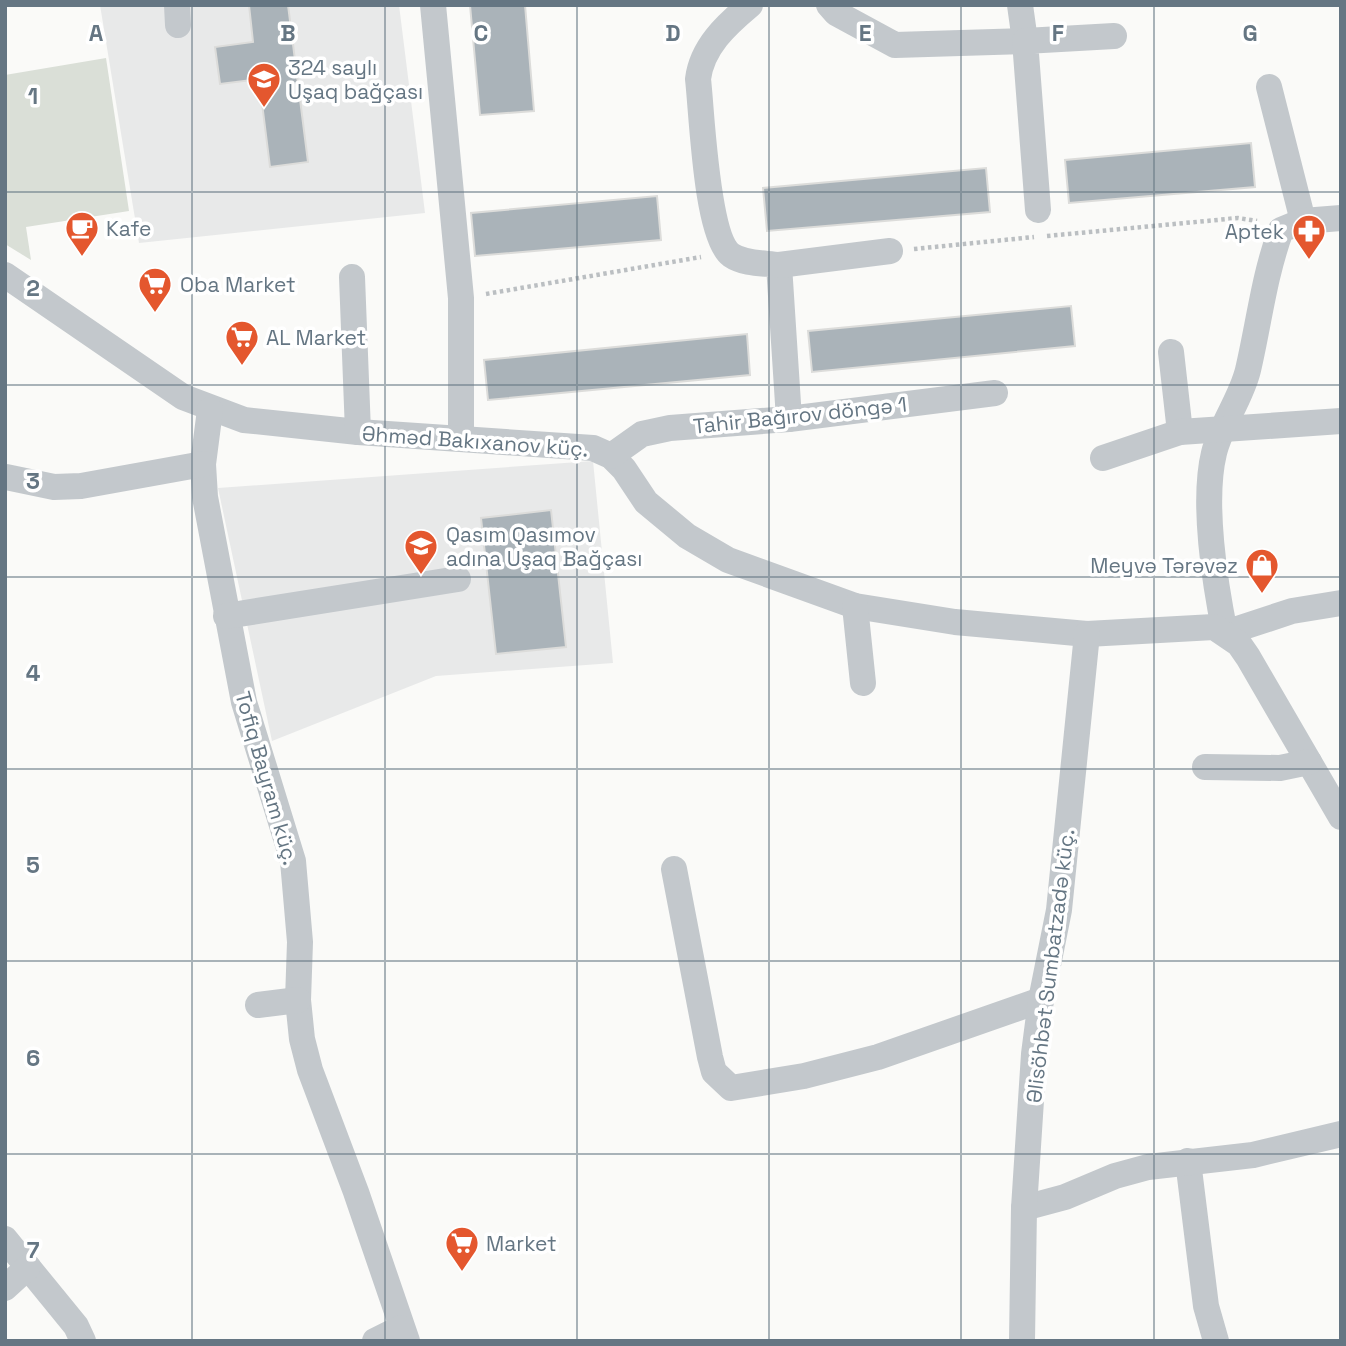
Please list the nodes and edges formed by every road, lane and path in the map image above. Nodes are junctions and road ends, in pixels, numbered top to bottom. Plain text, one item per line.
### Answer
1 (433, 5) edge
2 (750, 5) edge
3 (829, 5) edge
4 (1020, 5) edge
5 (1114, 36) dead end
6 (1024, 41) junction
7 (1269, 87) dead end
8 (1038, 210) dead end
9 (1341, 218) edge
10 (1292, 226) junction
11 (890, 251) joint
12 (730, 254) junction
13 (779, 265) junction
14 (5, 275) edge
15 (352, 277) dead end
16 (460, 298) junction
17 (1171, 352) dead end
18 (995, 393) dead end
19 (210, 410) junction
20 (789, 419) junction
21 (1341, 421) edge
22 (1223, 426) junction
23 (358, 432) junction
24 (1180, 432) junction
25 (461, 437) junction
26 (611, 456) junction
27 (1103, 458) dead end
28 (203, 464) junction
29 (6, 477) edge
30 (458, 579) dead end
31 (1341, 603) edge
32 (855, 606) junction
33 (226, 616) junction
34 (1225, 633) junction
35 (1087, 634) junction
36 (863, 683) dead end
37 (1309, 762) junction
38 (1206, 767) dead end
39 (1341, 817) edge
40 (674, 869) dead end
41 (298, 1000) junction
42 (1041, 1000) junction
43 (258, 1005) dead end
44 (1341, 1134) edge
45 (1188, 1161) junction
46 (1024, 1208) junction
47 (5, 1240) edge
48 (28, 1267) junction
49 (5, 1289) edge
50 (404, 1334) edge
51 (83, 1341) edge
52 (375, 1341) edge
53 (1022, 1341) edge
54 (1216, 1341) edge

1 - 16 street
2 - 12 street
3 - 6 street
4 - 6 street
5 - 6 street
6 - 8 street
7 - 10 street
9 - 10 street
10 - 11 path
10 - 22 street
11 - 13 street
12 - 13 street
12 - 16 path
13 - 20 street
14 - 19 street, Əhməd Bakıxanov küç.
15 - 23 street
16 - 25 street
17 - 24 street
18 - 20 street, Tahir Bağırov döngə 1
19 - 23 street, Əhməd Bakıxanov küç.
19 - 28 street, Tofiq Bayram küç.
20 - 26 street, Tahir Bağırov döngə 1
21 - 22 street
22 - 24 street
22 - 34 street
23 - 25 street, Əhməd Bakıxanov küç.
24 - 27 street
25 - 26 street, Əhməd Bakıxanov küç.
26 - 32 street, Əhməd Bakıxanov küç.
28 - 29 street
28 - 33 street, Tofiq Bayram küç.
30 - 33 street
31 - 34 street
32 - 35 street, Əhməd Bakıxanov küç.
32 - 36 street
33 - 41 street, Tofiq Bayram küç.
34 - 35 street, Əhməd Bakıxanov küç.
34 - 37 street
35 - 42 street, Əlisöhbət Sumbatzadə küç.
37 - 38 street
37 - 39 street
40 - 42 street
41 - 43 street
41 - 50 street, Tofiq Bayram küç.
42 - 46 street, Əlisöhbət Sumbatzadə küç.
44 - 45 street
45 - 46 street
45 - 54 street
46 - 53 street, Əlisöhbət Sumbatzadə küç.
47 - 48 street
48 - 49 street
48 - 51 street
50 - 52 street

